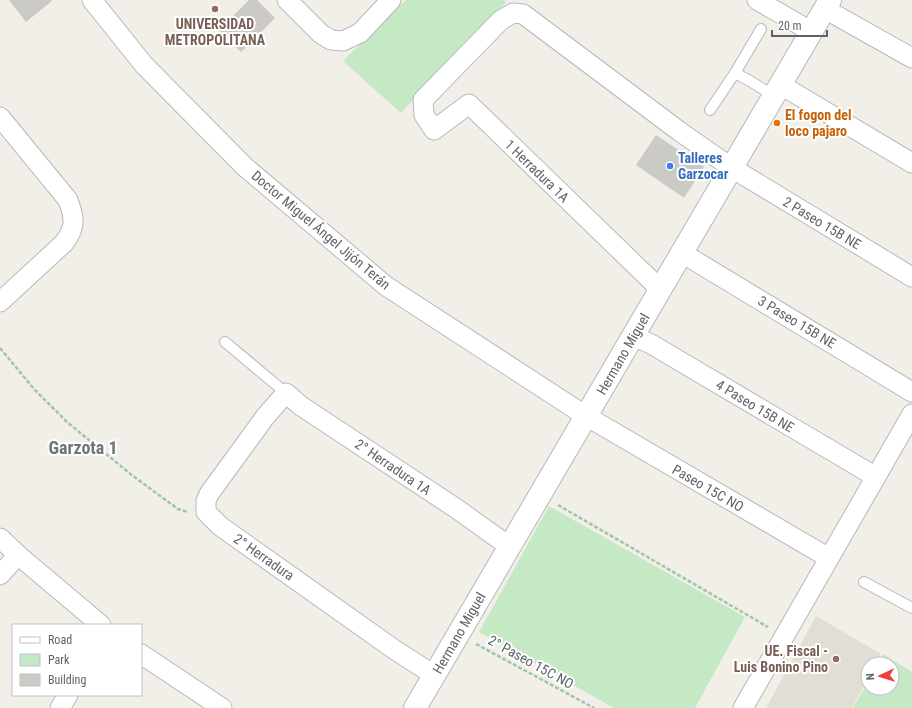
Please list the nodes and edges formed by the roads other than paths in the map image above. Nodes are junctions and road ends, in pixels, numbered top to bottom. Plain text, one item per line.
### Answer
1 (92, 0) edge
2 (287, 0) edge
3 (391, 0) edge
4 (757, 0) edge
5 (828, 4) edge
6 (761, 29) dead end
7 (812, 32) junction
8 (912, 58) edge
9 (736, 73) junction
10 (777, 91) junction
11 (710, 110) dead end
12 (0, 117) edge
13 (912, 163) edge
14 (732, 168) junction
15 (682, 253) junction
16 (912, 277) edge
17 (660, 290) junction
18 (0, 302) edge
19 (634, 336) junction
20 (225, 342) dead end
21 (912, 392) edge
22 (282, 397) junction
23 (912, 414) edge
24 (586, 416) junction
25 (876, 477) junction
26 (0, 538) edge
27 (510, 547) junction
28 (18, 555) junction
29 (829, 558) junction
30 (0, 575) edge
31 (864, 582) dead end
32 (912, 608) edge
33 (100, 624) edge
34 (142, 655) edge
35 (434, 675) junction
36 (67, 696) edge
37 (60, 708) edge
38 (222, 708) edge
39 (415, 708) edge
40 (743, 708) edge

1 - 24 street, Doctor Miguel Ángel Jijón Terán
2 - 3 street
4 - 7 street
5 - 7 street, Hermano Miguel
5 - 8 street
6 - 9 lane
7 - 10 street, Hermano Miguel
9 - 10 lane
9 - 11 lane
10 - 13 street
10 - 14 street, Hermano Miguel
12 - 18 street
14 - 15 street, Hermano Miguel
14 - 16 street, 2 Paseo 15B NE
14 - 17 street, 1 Herradura 1A
15 - 17 street, Hermano Miguel
15 - 21 street, 3 Paseo 15B NE
17 - 19 street, Hermano Miguel
19 - 24 street, Hermano Miguel
19 - 25 street, 4 Paseo 15B NE
20 - 22 lane
22 - 27 street, 2° Herradura 1A
22 - 35 street, 2° Herradura
23 - 25 street
24 - 27 street, Hermano Miguel
24 - 29 street, Paseo 15C NO
25 - 29 street
26 - 28 street
27 - 35 street, Hermano Miguel
28 - 30 street
28 - 33 street
29 - 40 street
31 - 32 lane
34 - 38 street
35 - 39 street, Hermano Miguel
36 - 37 street

